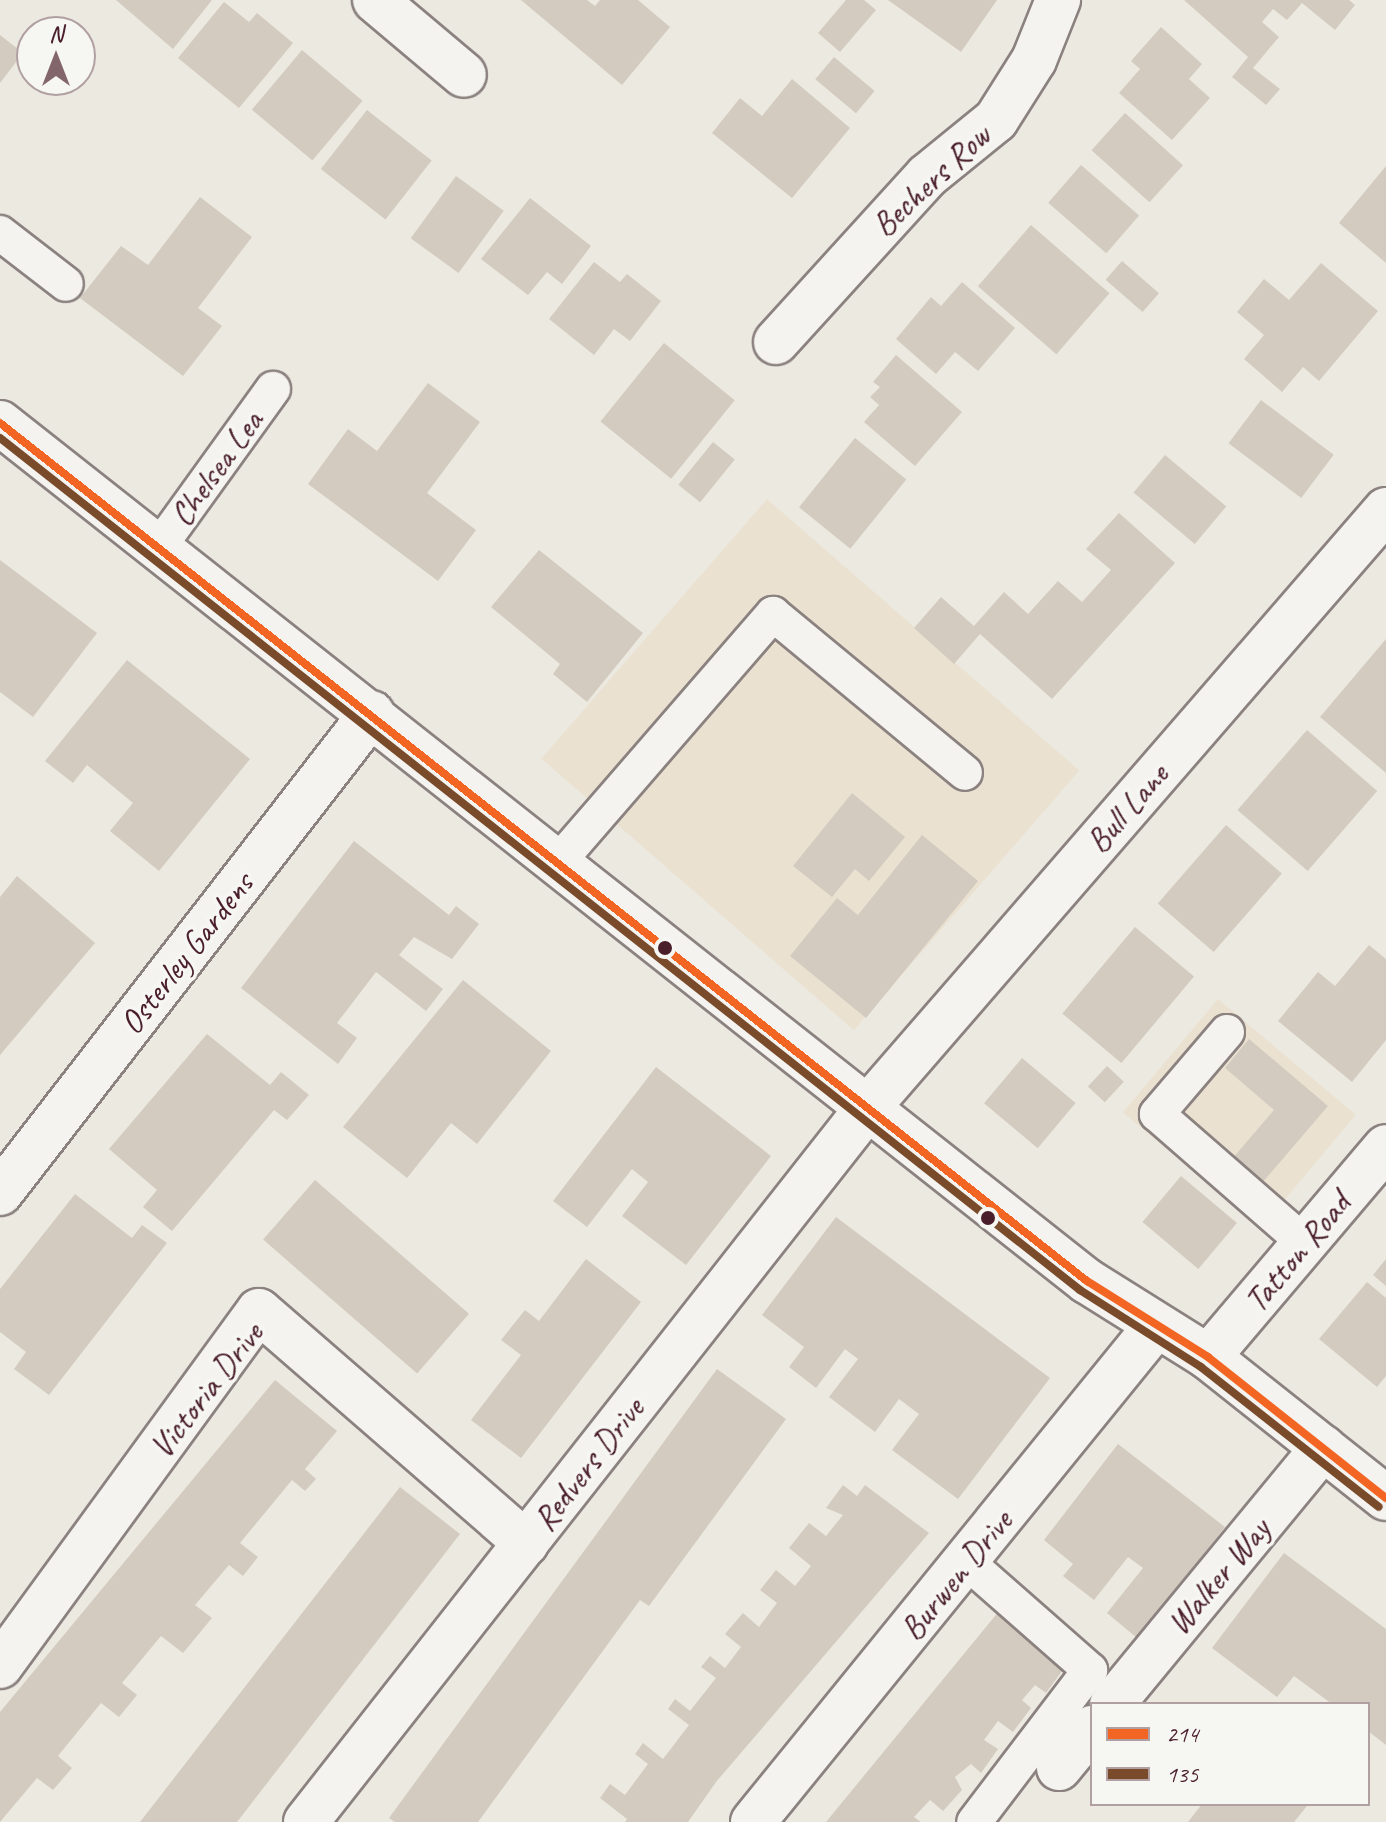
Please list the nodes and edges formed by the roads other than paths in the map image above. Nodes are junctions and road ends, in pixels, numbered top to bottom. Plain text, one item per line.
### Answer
1 (375, 0) edge
2 (1058, 0) edge
3 (464, 75) dead end
4 (0, 233) edge
5 (66, 284) dead end
6 (776, 342) dead end
7 (273, 389) dead end
8 (0, 423) edge
9 (1386, 510) edge
10 (159, 547) junction
11 (372, 713) junction
12 (965, 773) dead end
13 (559, 861) junction
14 (1227, 1032) dead end
15 (869, 1106) junction
16 (1386, 1147) edge
17 (0, 1193) edge
18 (1305, 1243) junction
19 (1156, 1326) junction
20 (1208, 1357) junction
21 (1323, 1448) junction
22 (1386, 1498) edge
23 (526, 1543) junction
24 (967, 1562) junction
25 (0, 1666) edge
26 (1114, 1702) edge
27 (1090, 1730) edge
28 (1059, 1768) dead end
29 (306, 1822) edge
30 (753, 1822) edge
31 (974, 1822) edge

1 - 3 street
2 - 6 street, Bechers Row
4 - 5 lane
7 - 10 lane, Chelsea Lea
8 - 10 street
9 - 15 street, Bull Lane
10 - 11 street
11 - 13 street
11 - 17 street, Osterley Gardens
12 - 13 lane
13 - 15 street
14 - 18 lane
15 - 19 street
15 - 23 street, Redvers Drive
16 - 18 street, Tatton Road
18 - 20 street, Tatton Road
19 - 20 street
19 - 24 street, Burwen Drive
20 - 21 street
21 - 22 street
21 - 26 street, Walker Way
23 - 25 street, Victoria Drive
23 - 29 street, Redvers Drive
24 - 30 street, Burwen Drive
24 - 31 lane
27 - 28 street

